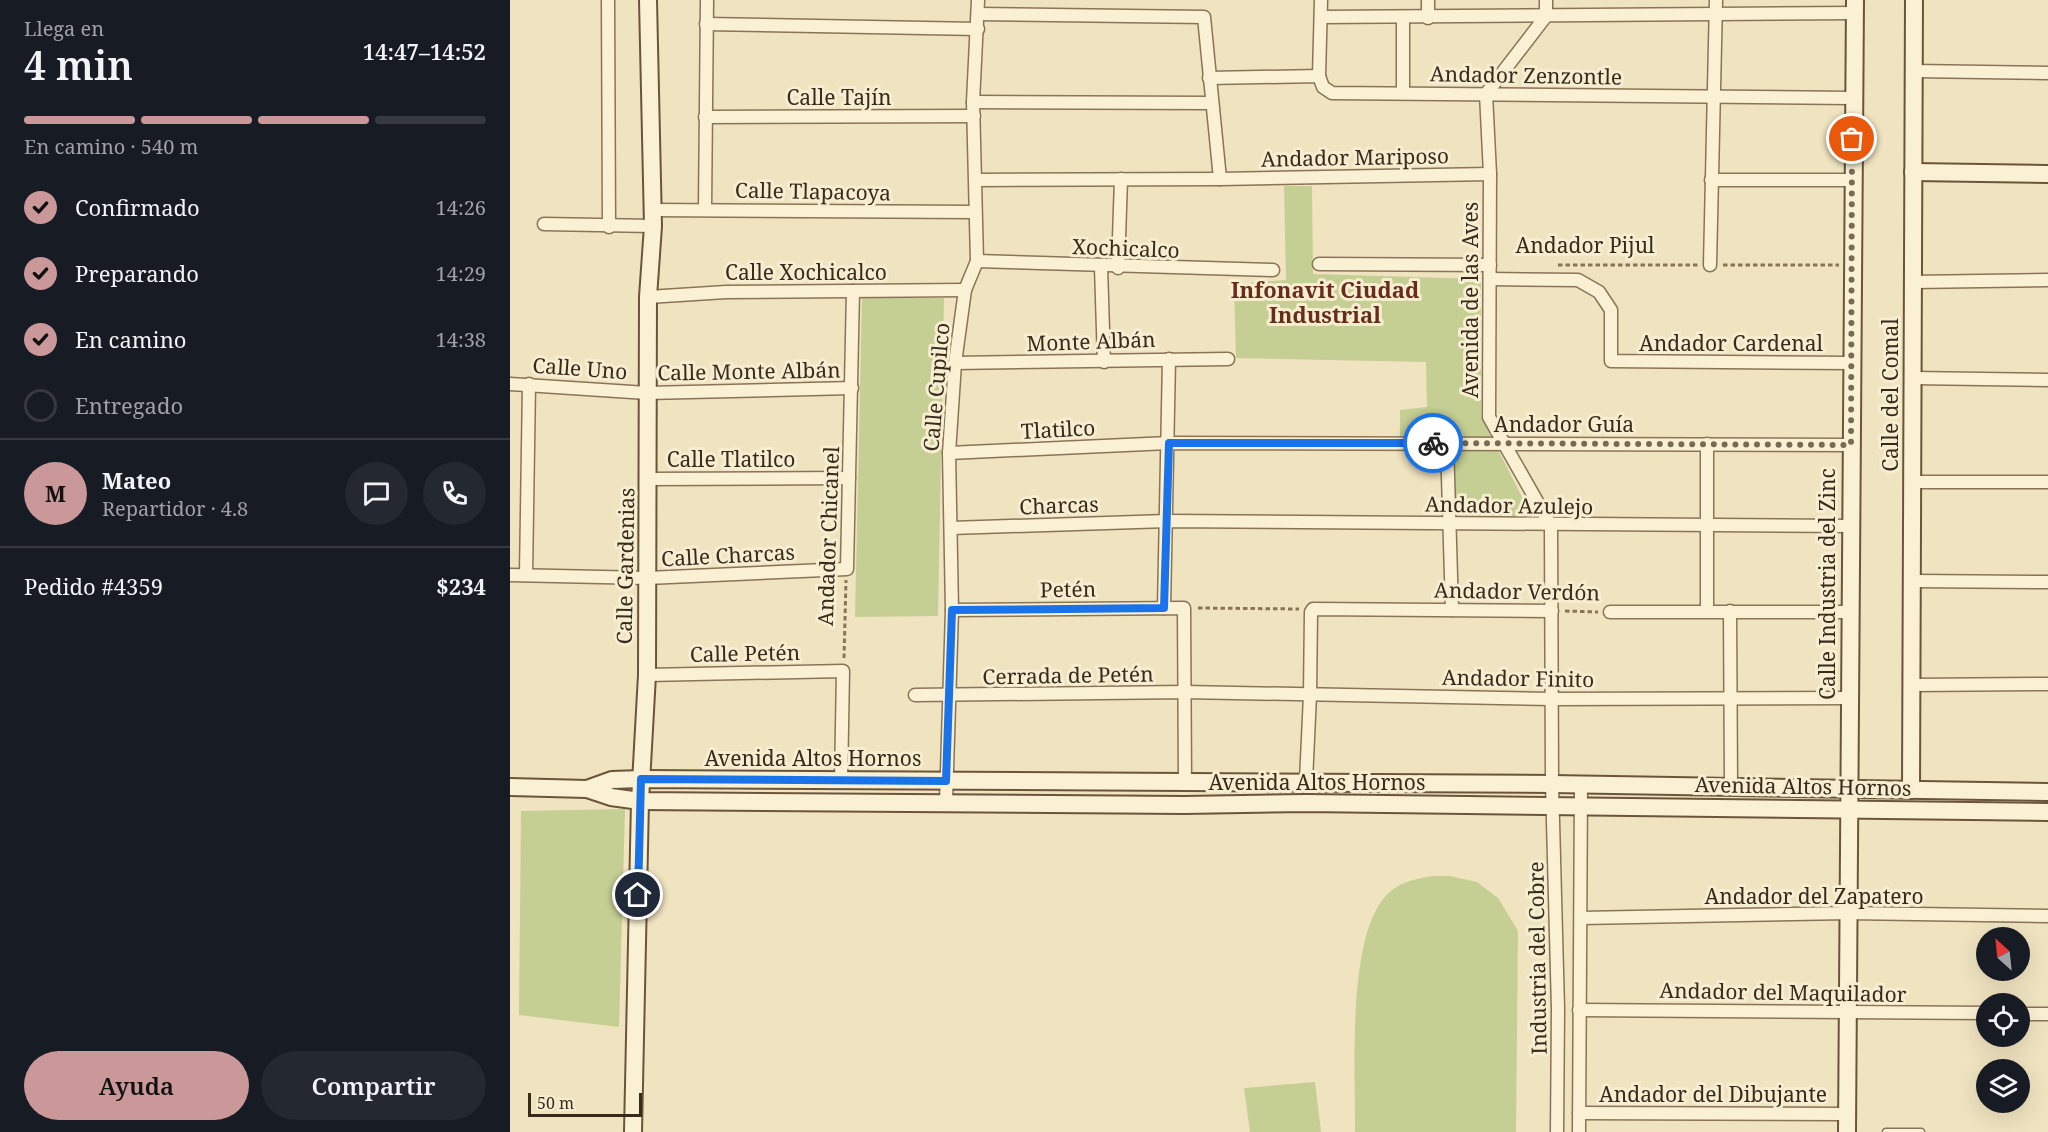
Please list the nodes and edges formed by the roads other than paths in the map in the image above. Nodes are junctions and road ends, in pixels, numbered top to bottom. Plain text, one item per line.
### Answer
1 (608, 0) edge
2 (648, 0) edge
3 (706, 0) edge
4 (978, 0) edge
5 (1321, 0) edge
6 (1428, 0) edge
7 (1546, 0) edge
8 (1716, 0) edge
9 (1914, 0) edge
10 (1855, 7) edge
11 (978, 14) junction
12 (1716, 14) junction
13 (1546, 16) junction
14 (1321, 17) junction
15 (1403, 18) junction
16 (1428, 18) junction
17 (706, 24) junction
18 (978, 29) junction
19 (1914, 71) junction
20 (2048, 73) edge
21 (1319, 76) junction
22 (1209, 78) junction
23 (1403, 93) junction
24 (1486, 94) junction
25 (1713, 96) junction
26 (1852, 98) junction
27 (973, 102) junction
28 (1211, 103) junction
29 (974, 116) junction
30 (705, 117) junction
31 (1913, 172) junction
32 (1490, 174) junction
33 (2048, 174) edge
34 (1121, 179) junction
35 (1220, 179) junction
36 (976, 180) junction
37 (1711, 180) junction
38 (1852, 180) junction
39 (705, 209) junction
40 (974, 212) junction
41 (652, 218) junction
42 (544, 224) dead end
43 (609, 226) junction
44 (977, 261) junction
45 (1319, 264) dead end
46 (1490, 265) junction
47 (1710, 265) road end
48 (1101, 267) junction
49 (1119, 268) junction
50 (1273, 270) dead end
51 (1490, 279) junction
52 (2048, 280) edge
53 (1913, 282) junction
54 (965, 290) junction
55 (853, 291) junction
56 (648, 297) junction
57 (1169, 359) junction
58 (1227, 359) dead end
59 (1104, 362) junction
60 (956, 363) junction
61 (1851, 363) junction
62 (1913, 378) junction
63 (2048, 380) edge
64 (510, 384) edge
65 (529, 384) junction
66 (852, 388) junction
67 (647, 393) junction
68 (1169, 443) junction
69 (1447, 443) junction
70 (1503, 444) junction
71 (1707, 444) junction
72 (1851, 445) junction
73 (949, 453) junction
74 (849, 478) junction
75 (648, 479) junction
76 (1913, 482) junction
77 (2048, 482) edge
78 (1167, 521) junction
79 (1451, 523) junction
80 (1707, 525) junction
81 (1551, 526) junction
82 (1850, 526) junction
83 (951, 528) junction
84 (847, 569) joint
85 (510, 575) edge
86 (526, 575) junction
87 (647, 578) junction
88 (1913, 581) junction
89 (2048, 582) edge
90 (1164, 608) junction
91 (952, 610) junction
92 (1452, 610) junction
93 (1552, 611) junction
94 (1707, 611) junction
95 (1730, 611) junction
96 (1610, 612) road end
97 (1850, 612) junction
98 (647, 675) junction
99 (2048, 684) edge
100 (1912, 685) junction
101 (1185, 692) junction
102 (915, 695) dead end
103 (1310, 695) junction
104 (950, 697) junction
105 (1730, 698) junction
106 (1849, 698) junction
107 (1552, 699) junction
108 (641, 779) junction
109 (946, 781) junction
110 (1306, 781) junction
111 (841, 782) junction
112 (1185, 783) junction
113 (1552, 783) junction
114 (1581, 784) junction
115 (1731, 785) junction
116 (510, 786) edge
117 (587, 789) junction
118 (1849, 790) junction
119 (1911, 790) junction
120 (2048, 792) edge
121 (640, 801) junction
122 (946, 802) junction
123 (1554, 808) junction
124 (1581, 808) junction
125 (1849, 808) junction
126 (1911, 810) junction
127 (2048, 812) edge
128 (1848, 914) junction
129 (2048, 916) edge
130 (1581, 918) junction
131 (1579, 1010) junction
132 (1848, 1013) junction
133 (1976, 1013) edge
134 (2030, 1014) edge
135 (2048, 1014) edge
136 (1579, 1113) junction
137 (1847, 1114) junction
138 (633, 1132) edge
139 (1557, 1132) edge
140 (1579, 1132) edge
141 (1847, 1132) edge
142 (1886, 1132) edge
143 (1922, 1132) edge

1 - 43 street
2 - 41 street, Calle Gardenias
3 - 17 street
4 - 11 street, Calle Cupilco
5 - 14 street
6 - 16 street
7 - 13 street
8 - 12 street
9 - 19 street, Calle del Comal
10 - 12 street
10 - 26 street, Calle Industria del Zinc
11 - 18 street, Calle Cupilco
11 - 22 street
12 - 13 street
12 - 25 street
13 - 16 street
13 - 24 street
14 - 15 street
14 - 21 street
15 - 16 street
15 - 23 street
17 - 18 street
17 - 30 street
18 - 27 street, Calle Cupilco
19 - 20 street
19 - 31 street, Calle del Comal
21 - 22 street
21 - 23 street, Andador Zenzontle
22 - 28 street
23 - 24 street, Andador Zenzontle
24 - 25 street, Andador Zenzontle
24 - 32 street, Avenida de las Aves
25 - 26 street, Andador Zenzontle
25 - 37 street
26 - 38 street, Calle Industria del Zinc
27 - 28 street
27 - 29 street, Calle Cupilco
28 - 35 street
29 - 30 street, Calle Tajín
29 - 36 street, Calle Cupilco
30 - 39 street
31 - 33 street
31 - 53 street, Calle del Comal
32 - 35 street, Andador Mariposo
32 - 46 street, Avenida de las Aves
34 - 35 street
34 - 36 street
34 - 49 street
36 - 40 street, Calle Cupilco
37 - 38 street
37 - 47 street
38 - 61 street, Calle Industria del Zinc
39 - 40 street, Calle Tlapacoya
39 - 41 street, Calle Tlapacoya
40 - 44 street, Calle Cupilco
41 - 43 street, Calle Tlapacoya
41 - 56 street, Calle Gardenias
42 - 43 street, Calle Tlapacoya
44 - 48 street, Xochicalco
44 - 54 street, Calle Cupilco
45 - 46 street, Andador Pijul
46 - 51 street, Avenida de las Aves
48 - 49 street, Xochicalco
48 - 59 street
49 - 50 street, Xochicalco
51 - 61 street, Andador Cardenal
51 - 70 street, Avenida de las Aves
52 - 53 street
53 - 62 street, Calle del Comal
54 - 55 street, Calle Xochicalco
54 - 60 street, Calle Cupilco
55 - 56 street, Calle Xochicalco
55 - 66 street, Andador Chicanel
56 - 67 street, Calle Gardenias
57 - 58 street, Monte Albán
57 - 59 street, Monte Albán
57 - 68 street
59 - 60 street, Monte Albán
60 - 73 street, Calle Cupilco
61 - 72 street, Calle Industria del Zinc
62 - 63 street
62 - 76 street, Calle del Comal
64 - 65 street, Calle Uno
65 - 67 street, Calle Uno
65 - 86 street
66 - 67 street, Calle Monte Albán
66 - 74 street, Andador Chicanel
67 - 75 street, Calle Gardenias
68 - 69 street, Andador Guía
68 - 73 street, Tlatilco
68 - 78 street
69 - 70 street, Andador Guía
69 - 79 street
70 - 71 street, Andador Guía
70 - 81 street, Avenida de las Aves
71 - 72 street, Andador Guía
71 - 80 street
72 - 82 street, Calle Industria del Zinc
73 - 83 street, Calle Cupilco
74 - 75 street, Calle Tlatilco
74 - 84 street, Andador Chicanel
75 - 87 street, Calle Gardenias
76 - 77 street
76 - 88 street, Calle del Comal
78 - 79 street, Andador Azulejo
78 - 83 street, Charcas
78 - 90 street
79 - 81 street, Andador Azulejo
79 - 92 street
80 - 81 street, Andador Azulejo
80 - 82 street, Andador Azulejo
80 - 94 street
81 - 93 street, Avenida de las Aves
82 - 97 street, Calle Industria del Zinc
83 - 91 street, Calle Cupilco
84 - 87 street, Calle Charcas
85 - 86 street, Calle Charcas
86 - 87 street, Calle Charcas
87 - 98 street, Calle Gardenias
88 - 89 street
88 - 100 street, Calle del Comal
90 - 91 street, Petén
90 - 101 street, Petén
91 - 104 street, Calle Cupilco
92 - 93 street, Andador Verdón
92 - 103 street, Andador Verdón
93 - 107 street, Avenida de las Aves
94 - 95 street, Andador Verdón
94 - 96 street, Andador Verdón
95 - 97 street, Andador Verdón
95 - 105 street
97 - 106 street, Calle Industria del Zinc
98 - 108 street, Calle Gardenias
98 - 111 street, Calle Petén
99 - 100 street
100 - 119 street, Calle del Comal
101 - 103 street, Andador Finito
101 - 104 street, Cerrada de Petén
101 - 112 street
102 - 104 street, Cerrada de Petén
103 - 107 street, Andador Finito
103 - 110 street
104 - 109 street, Calle Cupilco
105 - 106 street, Andador Finito
105 - 107 street, Andador Finito
105 - 115 street
106 - 118 street, Calle Industria del Zinc
107 - 113 street, Avenida de las Aves
108 - 111 street, Avenida Altos Hornos
108 - 117 street, Avenida Altos Hornos
108 - 121 street, Calle Gardenias
109 - 111 street, Avenida Altos Hornos
109 - 112 street, Avenida Altos Hornos
109 - 122 street, Calle Cupilco
110 - 112 street, Avenida Altos Hornos
110 - 113 street, Avenida Altos Hornos
113 - 114 street, Avenida Altos Hornos
113 - 123 street, Industria del Cobre
114 - 115 street, Avenida Altos Hornos
114 - 124 street, Industria del Cobre
115 - 118 street, Avenida Altos Hornos
116 - 117 street, Avenida Altos Hornos
117 - 121 street, Avenida Altos Hornos
118 - 119 street, Avenida Altos Hornos
118 - 125 street, Calle Industria del Zinc
119 - 120 street, Avenida Altos Hornos
119 - 126 street
121 - 122 street, Avenida Altos Hornos
121 - 138 street, Calle Gardenias
122 - 123 street, Avenida Altos Hornos
123 - 124 street, Avenida Altos Hornos
123 - 139 street, Industria del Cobre
124 - 125 street, Avenida Altos Hornos
124 - 130 street, Industria del Cobre
125 - 126 street, Avenida Altos Hornos
125 - 128 street, Calle Industria del Zinc
126 - 127 street, Avenida Altos Hornos
128 - 129 street, Andador del Zapatero
128 - 130 street, Andador del Zapatero
128 - 132 street, Calle Industria del Zinc
130 - 131 street, Industria del Cobre
131 - 132 street, Andador del Maquilador
131 - 136 street, Industria del Cobre
132 - 133 street, Andador del Maquilador
132 - 137 street, Calle Industria del Zinc
134 - 135 street
136 - 137 street, Andador del Dibujante
136 - 140 street, Industria del Cobre
137 - 141 street, Calle Industria del Zinc
142 - 143 lane

